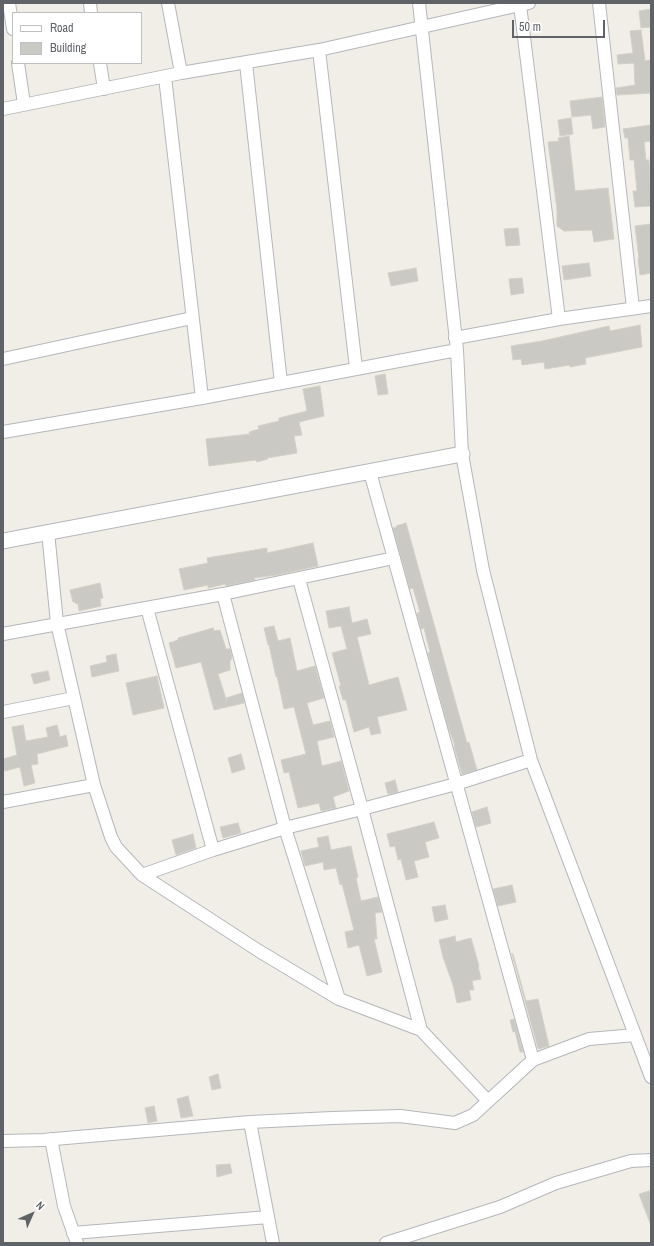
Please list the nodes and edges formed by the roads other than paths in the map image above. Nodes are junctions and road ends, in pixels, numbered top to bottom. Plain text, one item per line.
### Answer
1 (9, 3) edge
2 (168, 3) edge
3 (419, 3) edge
4 (599, 3) edge
5 (524, 4) edge
6 (12, 22) edge
7 (421, 26) junction
8 (319, 50) junction
9 (246, 63) junction
10 (18, 64) edge
11 (100, 64) edge
12 (181, 73) junction
13 (165, 77) junction
14 (104, 89) junction
15 (24, 104) junction
16 (3, 109) edge
17 (651, 306) edge
18 (633, 308) junction
19 (192, 318) junction
20 (559, 319) junction
21 (455, 338) junction
22 (457, 350) junction
23 (3, 359) edge
24 (356, 368) junction
25 (281, 383) junction
26 (202, 398) junction
27 (3, 432) edge
28 (462, 454) junction
29 (370, 472) junction
30 (48, 532) junction
31 (3, 541) edge
32 (394, 558) junction
33 (299, 579) junction
34 (223, 594) junction
35 (147, 608) junction
36 (57, 623) junction
37 (3, 634) edge
38 (74, 698) junction
39 (3, 712) edge
40 (531, 760) junction
41 (456, 784) junction
42 (94, 785) junction
43 (3, 802) edge
44 (362, 809) junction
45 (285, 828) junction
46 (213, 850) junction
47 (142, 875) junction
48 (339, 999) junction
49 (421, 1030) junction
50 (635, 1035) junction
51 (533, 1060) junction
52 (651, 1077) edge
53 (488, 1101) junction
54 (250, 1122) junction
55 (50, 1139) junction
56 (3, 1141) edge
57 (651, 1160) edge
58 (268, 1217) junction
59 (75, 1238) edge
60 (273, 1243) edge
61 (386, 1243) edge

1 - 6 street
2 - 12 street
3 - 7 street
4 - 18 street
5 - 7 street
5 - 20 street
7 - 8 street
7 - 21 street
8 - 9 street
8 - 24 street
9 - 12 street
9 - 25 street
10 - 15 street
11 - 14 street
12 - 13 street
13 - 14 street
13 - 19 street
14 - 15 street
15 - 16 street
17 - 18 street
18 - 20 street
19 - 23 street
19 - 26 street
20 - 21 street
21 - 22 street
22 - 24 street
22 - 28 street
24 - 25 street
25 - 26 street
26 - 27 street
28 - 29 street
28 - 40 street
29 - 30 street
29 - 32 street
30 - 31 street
30 - 36 street
32 - 33 street
32 - 41 street
33 - 34 street
33 - 44 street
34 - 35 street
34 - 45 street
35 - 36 street
35 - 46 street
36 - 37 street
36 - 38 street
38 - 39 street
38 - 42 street
40 - 41 street
40 - 50 street
41 - 44 street
41 - 51 street
42 - 43 street
42 - 47 street
44 - 45 street
44 - 49 street
45 - 46 street
45 - 48 street
46 - 47 street
47 - 48 street
48 - 49 street
49 - 53 street
50 - 51 street
50 - 52 street
51 - 53 street
53 - 54 street
54 - 55 street
54 - 58 street
55 - 56 street
55 - 59 street
57 - 61 street
58 - 59 street
58 - 60 street

